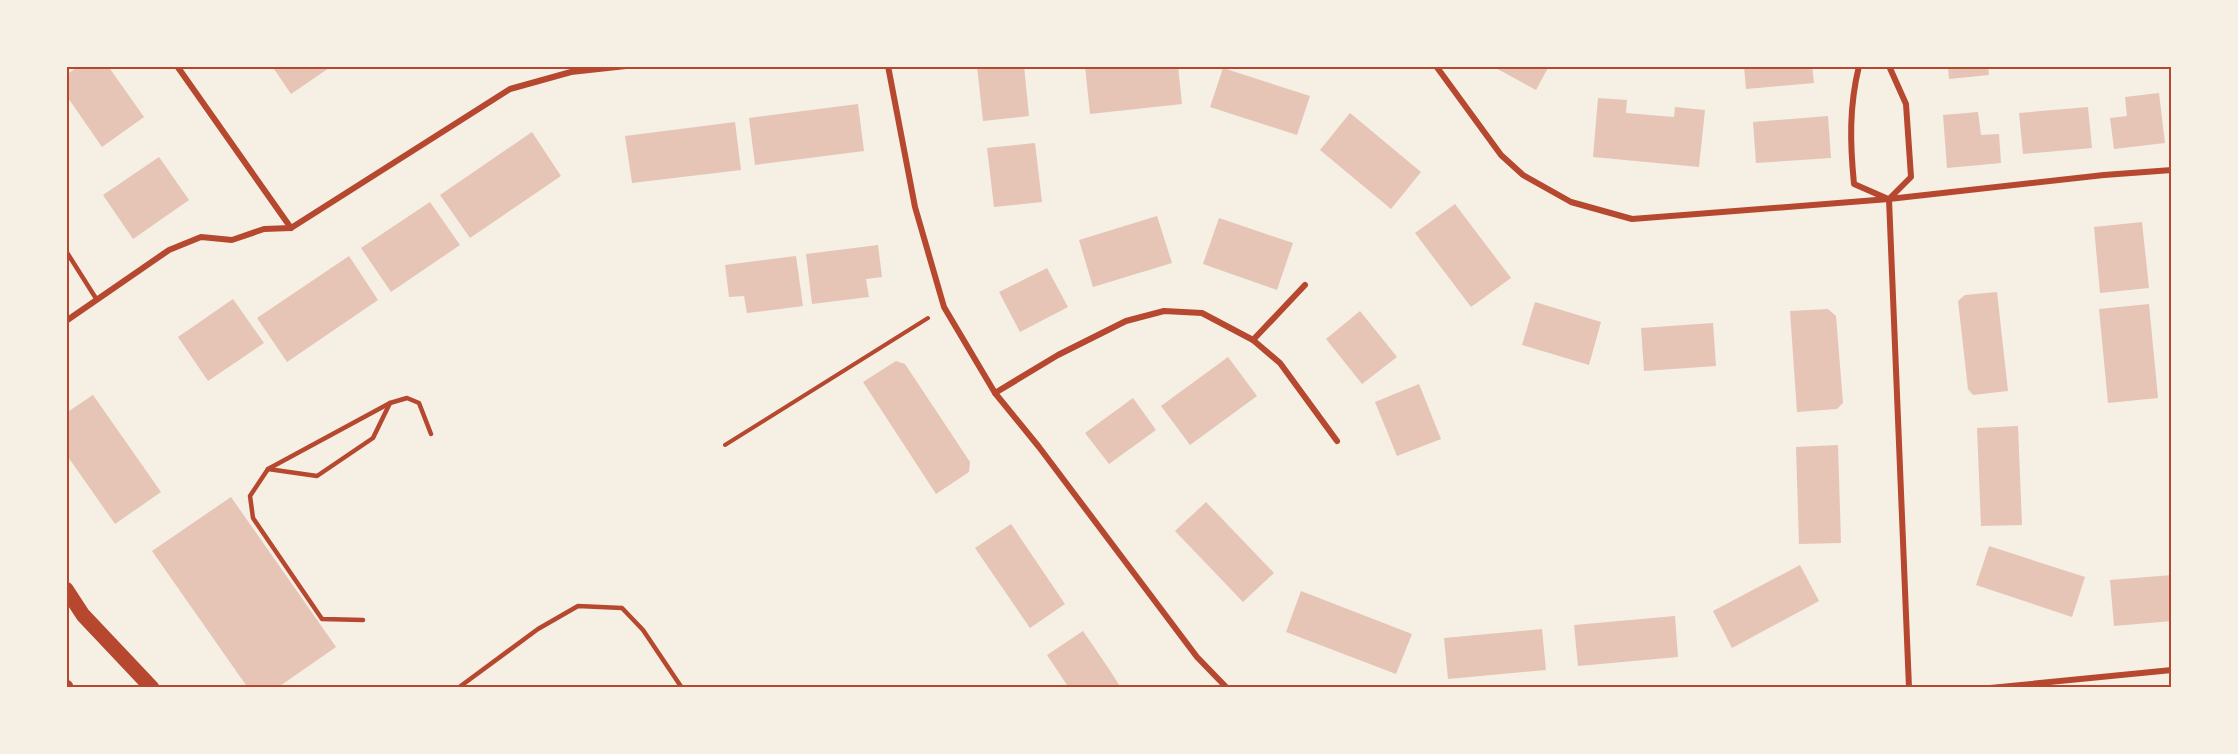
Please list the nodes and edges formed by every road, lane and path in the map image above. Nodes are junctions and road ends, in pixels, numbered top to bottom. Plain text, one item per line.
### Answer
1 (177, 66) edge
2 (626, 66) edge
3 (888, 66) edge
4 (1436, 66) edge
5 (1858, 66) edge
6 (1888, 66) edge
7 (2172, 170) edge
8 (1889, 199) junction
9 (291, 228) junction
10 (66, 251) edge
11 (1305, 285) dead end
12 (97, 300) junction
13 (944, 308) junction
14 (66, 321) edge
15 (1253, 340) junction
16 (995, 393) junction
17 (390, 403) junction
18 (431, 434) dead end
19 (1337, 441) dead end
20 (725, 445) dead end
21 (268, 470) junction
22 (66, 590) edge
23 (363, 620) dead end
24 (2172, 670) edge
25 (152, 688) edge
26 (458, 688) edge
27 (682, 688) edge
28 (1227, 688) edge
29 (1909, 688) edge
30 (1990, 688) edge

1 - 9 street
2 - 9 street
3 - 13 street
4 - 8 street
5 - 8 street
6 - 8 street
7 - 8 street
8 - 29 street
9 - 12 street
10 - 12 lane
11 - 15 street
12 - 14 street
13 - 16 street
13 - 20 path
15 - 16 street
15 - 19 street
16 - 28 street
17 - 18 lane
17 - 21 lane
17 - 21 lane
21 - 23 lane
22 - 25 main road
24 - 30 street
26 - 27 lane

